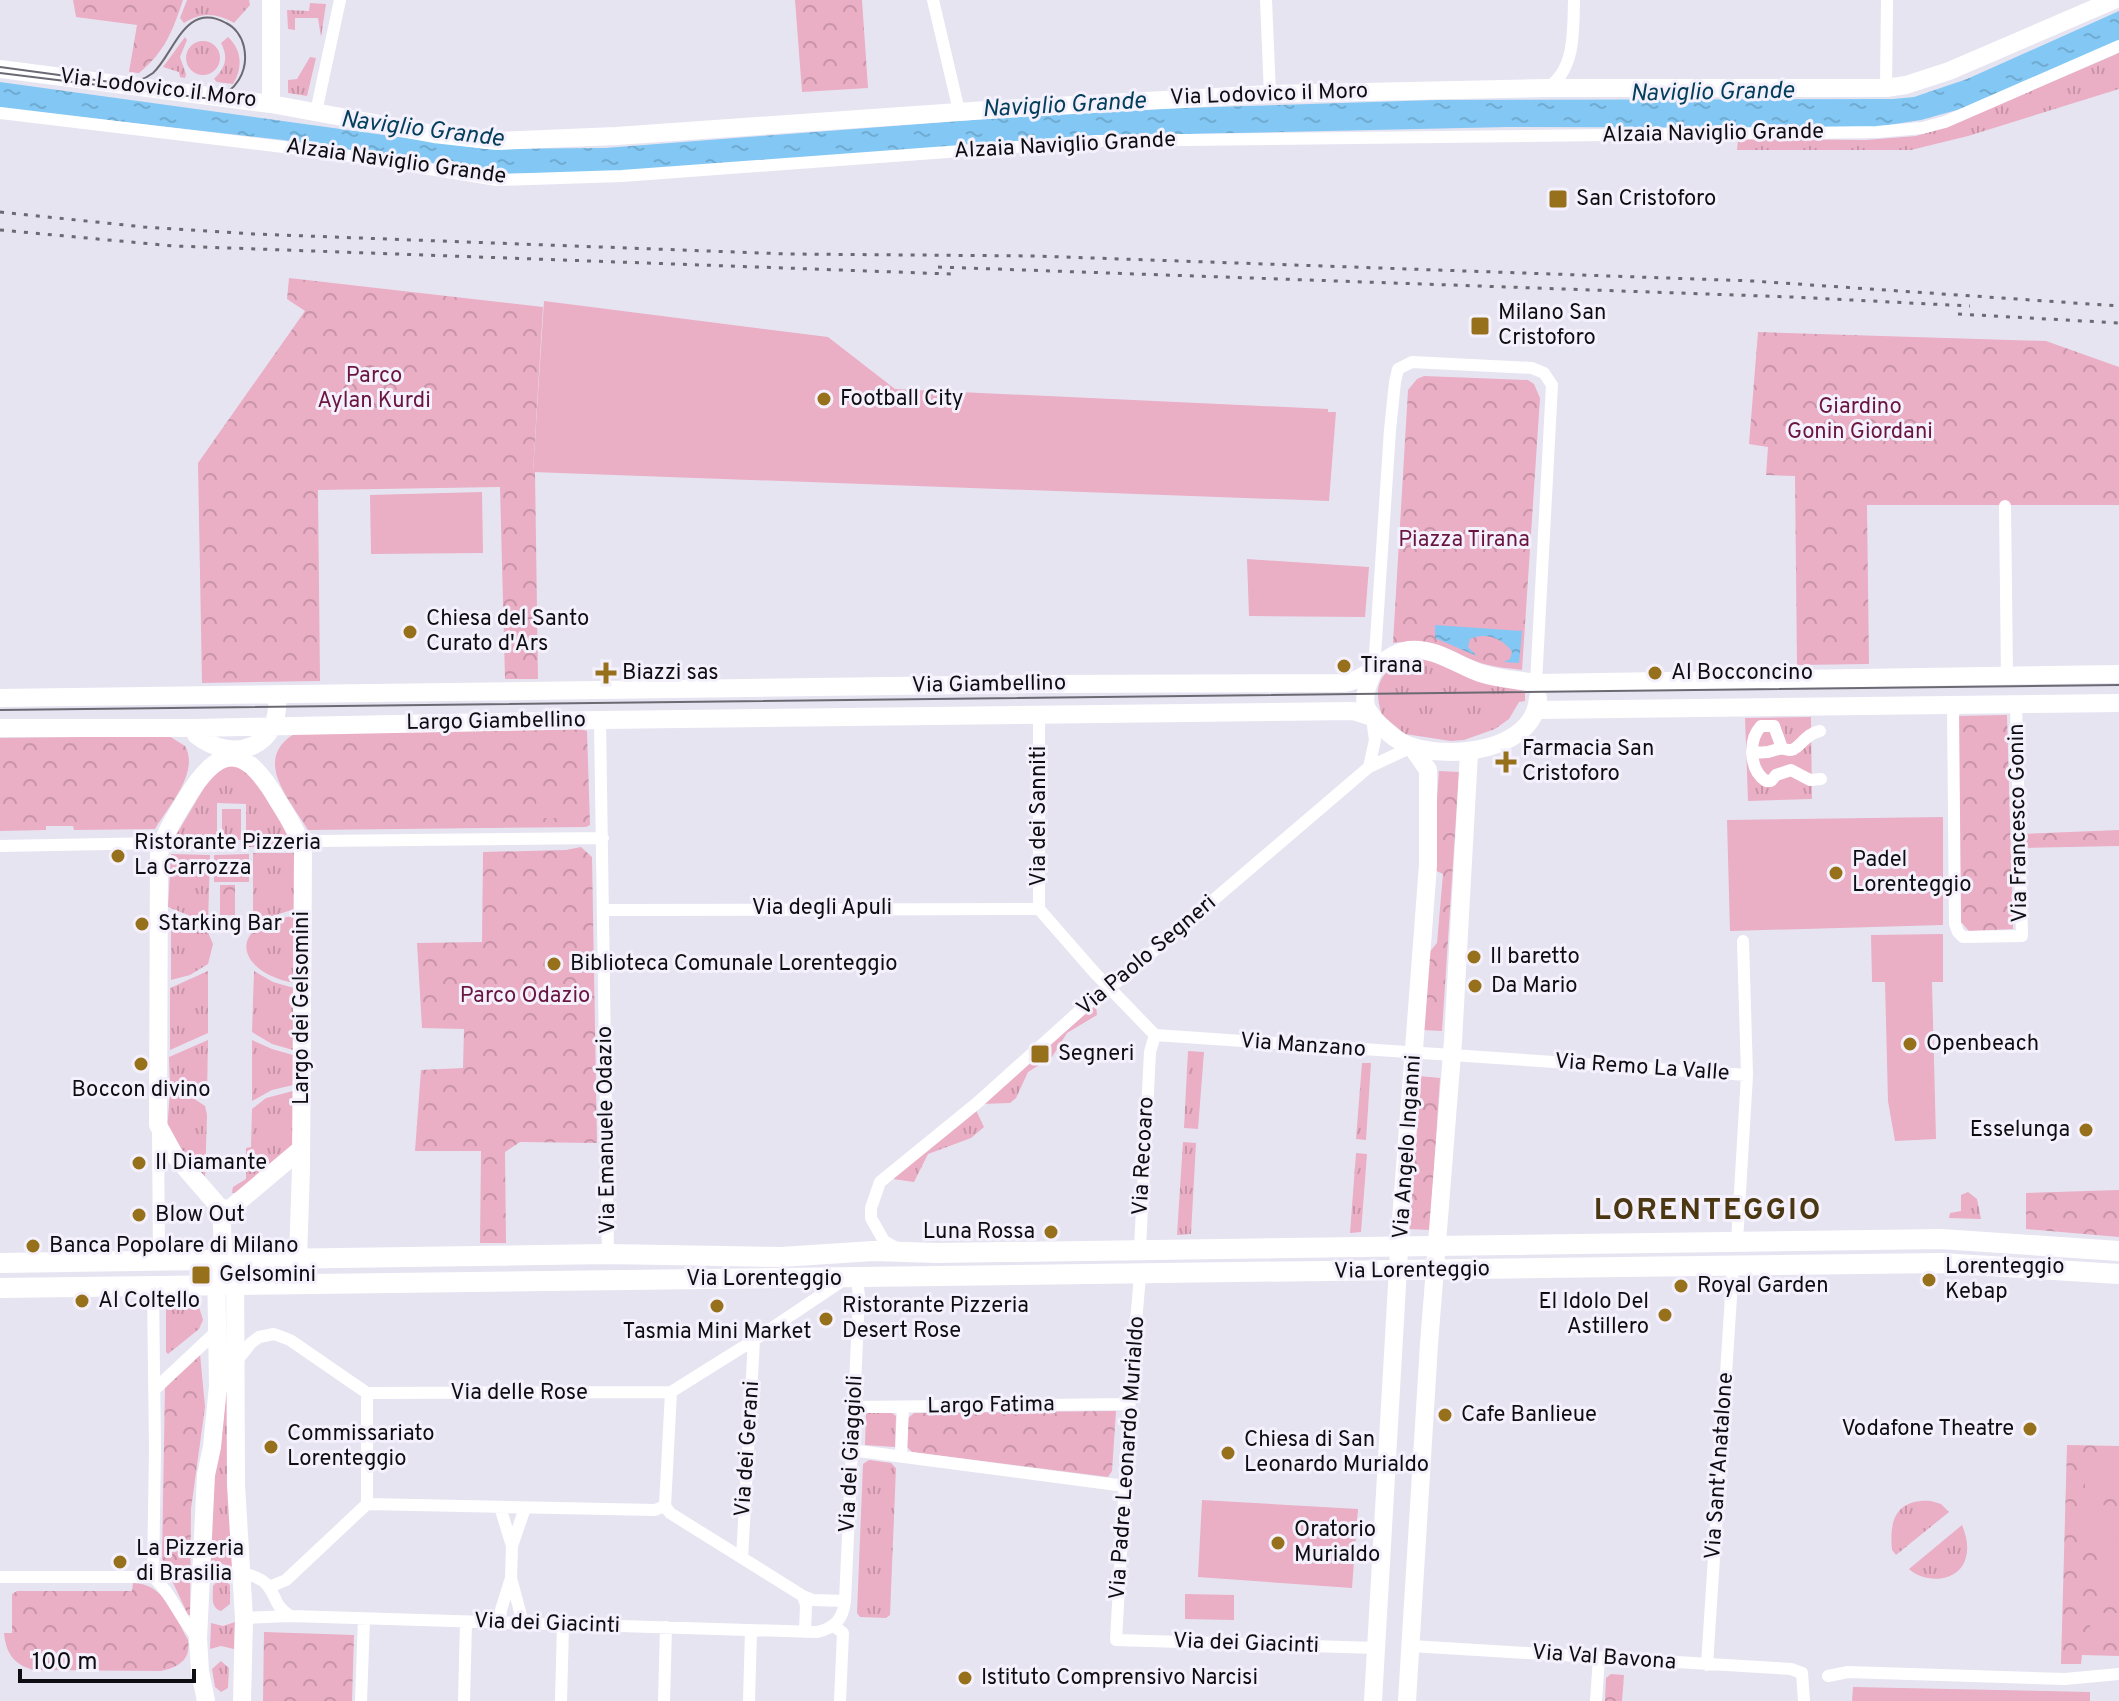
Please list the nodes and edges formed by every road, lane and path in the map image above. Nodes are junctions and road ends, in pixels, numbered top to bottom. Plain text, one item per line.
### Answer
1 (271, 0) edge
2 (340, 0) edge
3 (933, 0) edge
4 (1266, 0) edge
5 (1574, 0) edge
6 (1887, 0) edge
7 (2114, 0) edge
8 (2119, 46) edge
9 (0, 69) edge
10 (1560, 84) junction
11 (1886, 88) junction
12 (1270, 94) junction
13 (271, 104) junction
14 (959, 111) junction
15 (316, 112) junction
16 (0, 113) edge
17 (2005, 506) dead end
18 (1374, 670) junction
19 (2119, 674) edge
20 (2007, 676) junction
21 (1536, 683) junction
22 (601, 691) joint
23 (277, 695) junction
24 (186, 697) junction
25 (0, 698) edge
26 (2119, 703) edge
27 (2016, 704) junction
28 (1953, 705) junction
29 (1537, 710) junction
30 (1039, 714) junction
31 (1372, 717) junction
32 (600, 720) junction
33 (0, 728) edge
34 (270, 730) junction
35 (1820, 731) dead end
36 (194, 732) junction
37 (1412, 747) junction
38 (1784, 749) junction
39 (1469, 753) junction
40 (1752, 753) junction
41 (1369, 767) junction
42 (1776, 775) junction
43 (199, 778) junction
44 (1821, 779) dead end
45 (268, 784) junction
46 (300, 837) junction
47 (603, 838) junction
48 (162, 843) junction
49 (0, 846) edge
50 (1039, 909) junction
51 (604, 910) junction
52 (1743, 941) dead end
53 (1108, 987) junction
54 (1155, 1035) junction
55 (1415, 1053) junction
56 (1452, 1055) junction
57 (1747, 1075) junction
58 (158, 1125) junction
59 (301, 1149) junction
60 (226, 1209) junction
61 (1737, 1242) junction
62 (1527, 1244) junction
63 (1438, 1245) junction
64 (1400, 1246) junction
65 (1259, 1247) junction
66 (1140, 1248) junction
67 (1017, 1251) junction
68 (2112, 1251) edge
69 (904, 1252) junction
70 (858, 1253) junction
71 (608, 1254) junction
72 (706, 1254) junction
73 (298, 1259) junction
74 (225, 1260) junction
75 (159, 1261) junction
76 (0, 1263) edge
77 (1733, 1266) junction
78 (1528, 1268) junction
79 (1436, 1270) junction
80 (1400, 1272) junction
81 (1260, 1273) junction
82 (2111, 1274) edge
83 (1140, 1275) junction
84 (1018, 1276) junction
85 (851, 1278) junction
86 (705, 1279) junction
87 (607, 1281) junction
88 (226, 1286) junction
89 (153, 1287) junction
90 (0, 1288) edge
91 (218, 1330) junction
92 (754, 1340) junction
93 (235, 1363) junction
94 (227, 1388) junction
95 (154, 1390) junction
96 (671, 1392) junction
97 (367, 1393) junction
98 (1129, 1404) junction
99 (853, 1407) junction
100 (903, 1407) junction
101 (851, 1450) junction
102 (901, 1456) junction
103 (1125, 1486) junction
104 (367, 1504) junction
105 (665, 1506) junction
106 (500, 1507) junction
107 (525, 1508) junction
108 (512, 1546) junction
109 (742, 1558) junction
110 (242, 1575) junction
111 (201, 1576) junction
112 (0, 1577) edge
113 (153, 1577) junction
114 (511, 1578) junction
115 (269, 1587) junction
116 (803, 1596) junction
117 (845, 1601) junction
118 (290, 1616) junction
119 (244, 1618) junction
120 (364, 1619) junction
121 (466, 1622) junction
122 (500, 1623) junction
123 (523, 1623) junction
124 (563, 1625) junction
125 (666, 1627) junction
126 (838, 1629) junction
127 (751, 1630) junction
128 (805, 1632) junction
129 (198, 1638) junction
130 (1116, 1640) joint
131 (1411, 1646) junction
132 (1376, 1648) junction
133 (1599, 1658) junction
134 (1707, 1665) junction
135 (2119, 1674) edge
136 (1828, 1676) dead end
137 (243, 1696) edge
138 (206, 1701) edge
139 (225, 1701) edge
140 (361, 1701) edge
141 (464, 1701) edge
142 (561, 1701) edge
143 (664, 1701) edge
144 (749, 1701) edge
145 (840, 1701) edge
146 (1373, 1701) edge
147 (1407, 1701) edge
148 (1596, 1701) edge
149 (1804, 1701) edge

1 - 13 street
2 - 15 street
3 - 14 street
4 - 12 street
5 - 10 street
6 - 11 street
7 - 11 street, Via Lodovico il Moro
8 - 16 street, Alzaia Naviglio Grande
9 - 13 street, Via Lodovico il Moro
10 - 11 street, Via Lodovico il Moro
10 - 12 street, Via Lodovico il Moro
12 - 14 street, Via Lodovico il Moro
13 - 15 street, Via Lodovico il Moro
14 - 15 street, Via Lodovico il Moro
17 - 20 street
18 - 21 street
18 - 21 street
18 - 22 street, Via Giambellino
18 - 31 street
19 - 20 street
20 - 21 street
21 - 29 street
22 - 23 street, Largo Giambellino
23 - 24 street, Largo Giambellino
23 - 34 street
24 - 25 street, Largo Giambellino
24 - 36 street
26 - 27 street, Via Francesco Gonin
27 - 28 street, Via Francesco Gonin
27 - 28 street, Via Francesco Gonin
28 - 29 street, Via Francesco Gonin
29 - 39 street
30 - 31 street, Via Giambellino
30 - 32 street, Via Giambellino
30 - 50 street, Via dei Sanniti
31 - 37 street
31 - 41 street
32 - 34 street, Largo Giambellino
32 - 47 street, Largo Giambellino
33 - 36 street
34 - 36 street
34 - 45 street, Largo dei Gelsomini
35 - 38 street
36 - 43 street
37 - 39 street
37 - 41 street, Via Paolo Segneri
37 - 55 street, Via Angelo Inganni
38 - 40 street
38 - 40 street
38 - 42 street
39 - 56 street, Via Angelo Inganni
40 - 42 street
41 - 53 street, Via Paolo Segneri
42 - 44 street
43 - 45 street, Largo dei Gelsomini
43 - 48 street
45 - 46 street, Largo dei Gelsomini
46 - 47 street
46 - 59 street, Largo dei Gelsomini
47 - 51 street, Largo Giambellino
48 - 49 street
48 - 58 street
50 - 51 street, Via degli Apuli
50 - 53 street, Via dei Sanniti
51 - 71 street, Via Emanuele Odazio
52 - 57 street, Via Remo La Valle
53 - 54 street
53 - 69 street, Via Paolo Segneri
54 - 55 street, Via Manzano
54 - 66 street, Via Recoaro
55 - 56 street, Via Manzano
55 - 64 street, Via Angelo Inganni
56 - 57 street, Via Remo La Valle
56 - 63 street, Via Angelo Inganni
57 - 61 street
58 - 60 street
58 - 75 street
59 - 60 street
59 - 73 street, Largo dei Gelsomini
60 - 74 street
61 - 62 main road, Via Lorenteggio
61 - 68 main road, Via Lorenteggio
62 - 63 main road, Via Lorenteggio
62 - 78 street
63 - 64 main road, Via Lorenteggio
63 - 79 street, Via Angelo Inganni
64 - 65 main road, Via Lorenteggio
64 - 80 street, Via Angelo Inganni
65 - 66 main road, Via Lorenteggio
65 - 81 main road
66 - 67 main road, Via Lorenteggio
67 - 69 main road, Via Lorenteggio
67 - 84 main road
68 - 82 street, Via Lorenteggio
69 - 70 main road, Via Lorenteggio
70 - 72 main road, Via Lorenteggio
70 - 85 main road
71 - 72 main road, Via Lorenteggio
71 - 73 main road, Via Lorenteggio
71 - 87 main road
72 - 86 main road
73 - 74 main road, Via Lorenteggio
74 - 75 main road, Via Lorenteggio
74 - 88 street
75 - 76 main road, Via Lorenteggio
77 - 78 main road, Via Lorenteggio
77 - 82 main road, Via Lorenteggio
77 - 134 street, Via Sant'Anatalone
78 - 79 main road, Via Lorenteggio
79 - 80 main road, Via Lorenteggio
79 - 131 street, Via Angelo Inganni
80 - 81 main road, Via Lorenteggio
80 - 132 street, Via Angelo Inganni
81 - 83 main road, Via Lorenteggio
83 - 84 main road, Via Lorenteggio
83 - 98 street, Via Padre Leonardo Murialdo
84 - 85 main road, Via Lorenteggio
85 - 86 main road, Via Lorenteggio
85 - 92 street
85 - 99 street, Via dei Giaggioli
86 - 87 main road, Via Lorenteggio
87 - 88 main road, Via Lorenteggio
88 - 89 main road, Via Lorenteggio
88 - 91 street
88 - 93 street
89 - 90 main road, Via Lorenteggio
89 - 95 street
91 - 94 street
91 - 95 street
92 - 96 street
92 - 109 street, Via dei Gerani
93 - 94 street
93 - 97 street
94 - 110 street
94 - 111 street
95 - 113 street
96 - 97 street, Via delle Rose
96 - 105 street
97 - 104 street
98 - 100 street, Largo Fatima
98 - 103 street, Via Padre Leonardo Murialdo
99 - 100 street, Largo Fatima
99 - 101 street, Via dei Giaggioli
100 - 102 street
101 - 102 street
101 - 117 street, Via dei Giaggioli
102 - 103 street
103 - 130 street, Via Padre Leonardo Murialdo
104 - 106 street
104 - 115 street
105 - 107 street
105 - 109 street
106 - 107 street
106 - 108 street
107 - 108 street
108 - 114 street
109 - 116 street
110 - 111 street
110 - 115 street
110 - 119 street
111 - 129 street
112 - 113 street
113 - 129 street
114 - 122 street
114 - 123 street
115 - 118 street
116 - 117 street
116 - 128 street
117 - 126 street, Via dei Giaggioli
118 - 119 street, Via dei Giacinti
118 - 120 street, Via dei Giacinti
119 - 137 street
120 - 121 street, Via dei Giacinti
120 - 140 street
121 - 122 street, Via dei Giacinti
121 - 141 street
122 - 123 street, Via dei Giacinti
123 - 124 street, Via dei Giacinti
124 - 125 street, Via dei Giacinti
124 - 142 street
125 - 127 street, Via dei Giacinti
125 - 143 street
126 - 128 street, Via dei Giacinti
126 - 145 street, Via dei Giaggioli
127 - 128 street, Via dei Giacinti
127 - 144 street
129 - 138 street
130 - 132 street, Via dei Giacinti
131 - 132 street
131 - 133 street, Via Val Bavona
131 - 147 street, Via Angelo Inganni
132 - 146 street, Via Angelo Inganni
133 - 134 street, Via Val Bavona
133 - 148 street
134 - 149 street, Via Val Bavona
135 - 136 street
137 - 139 street

